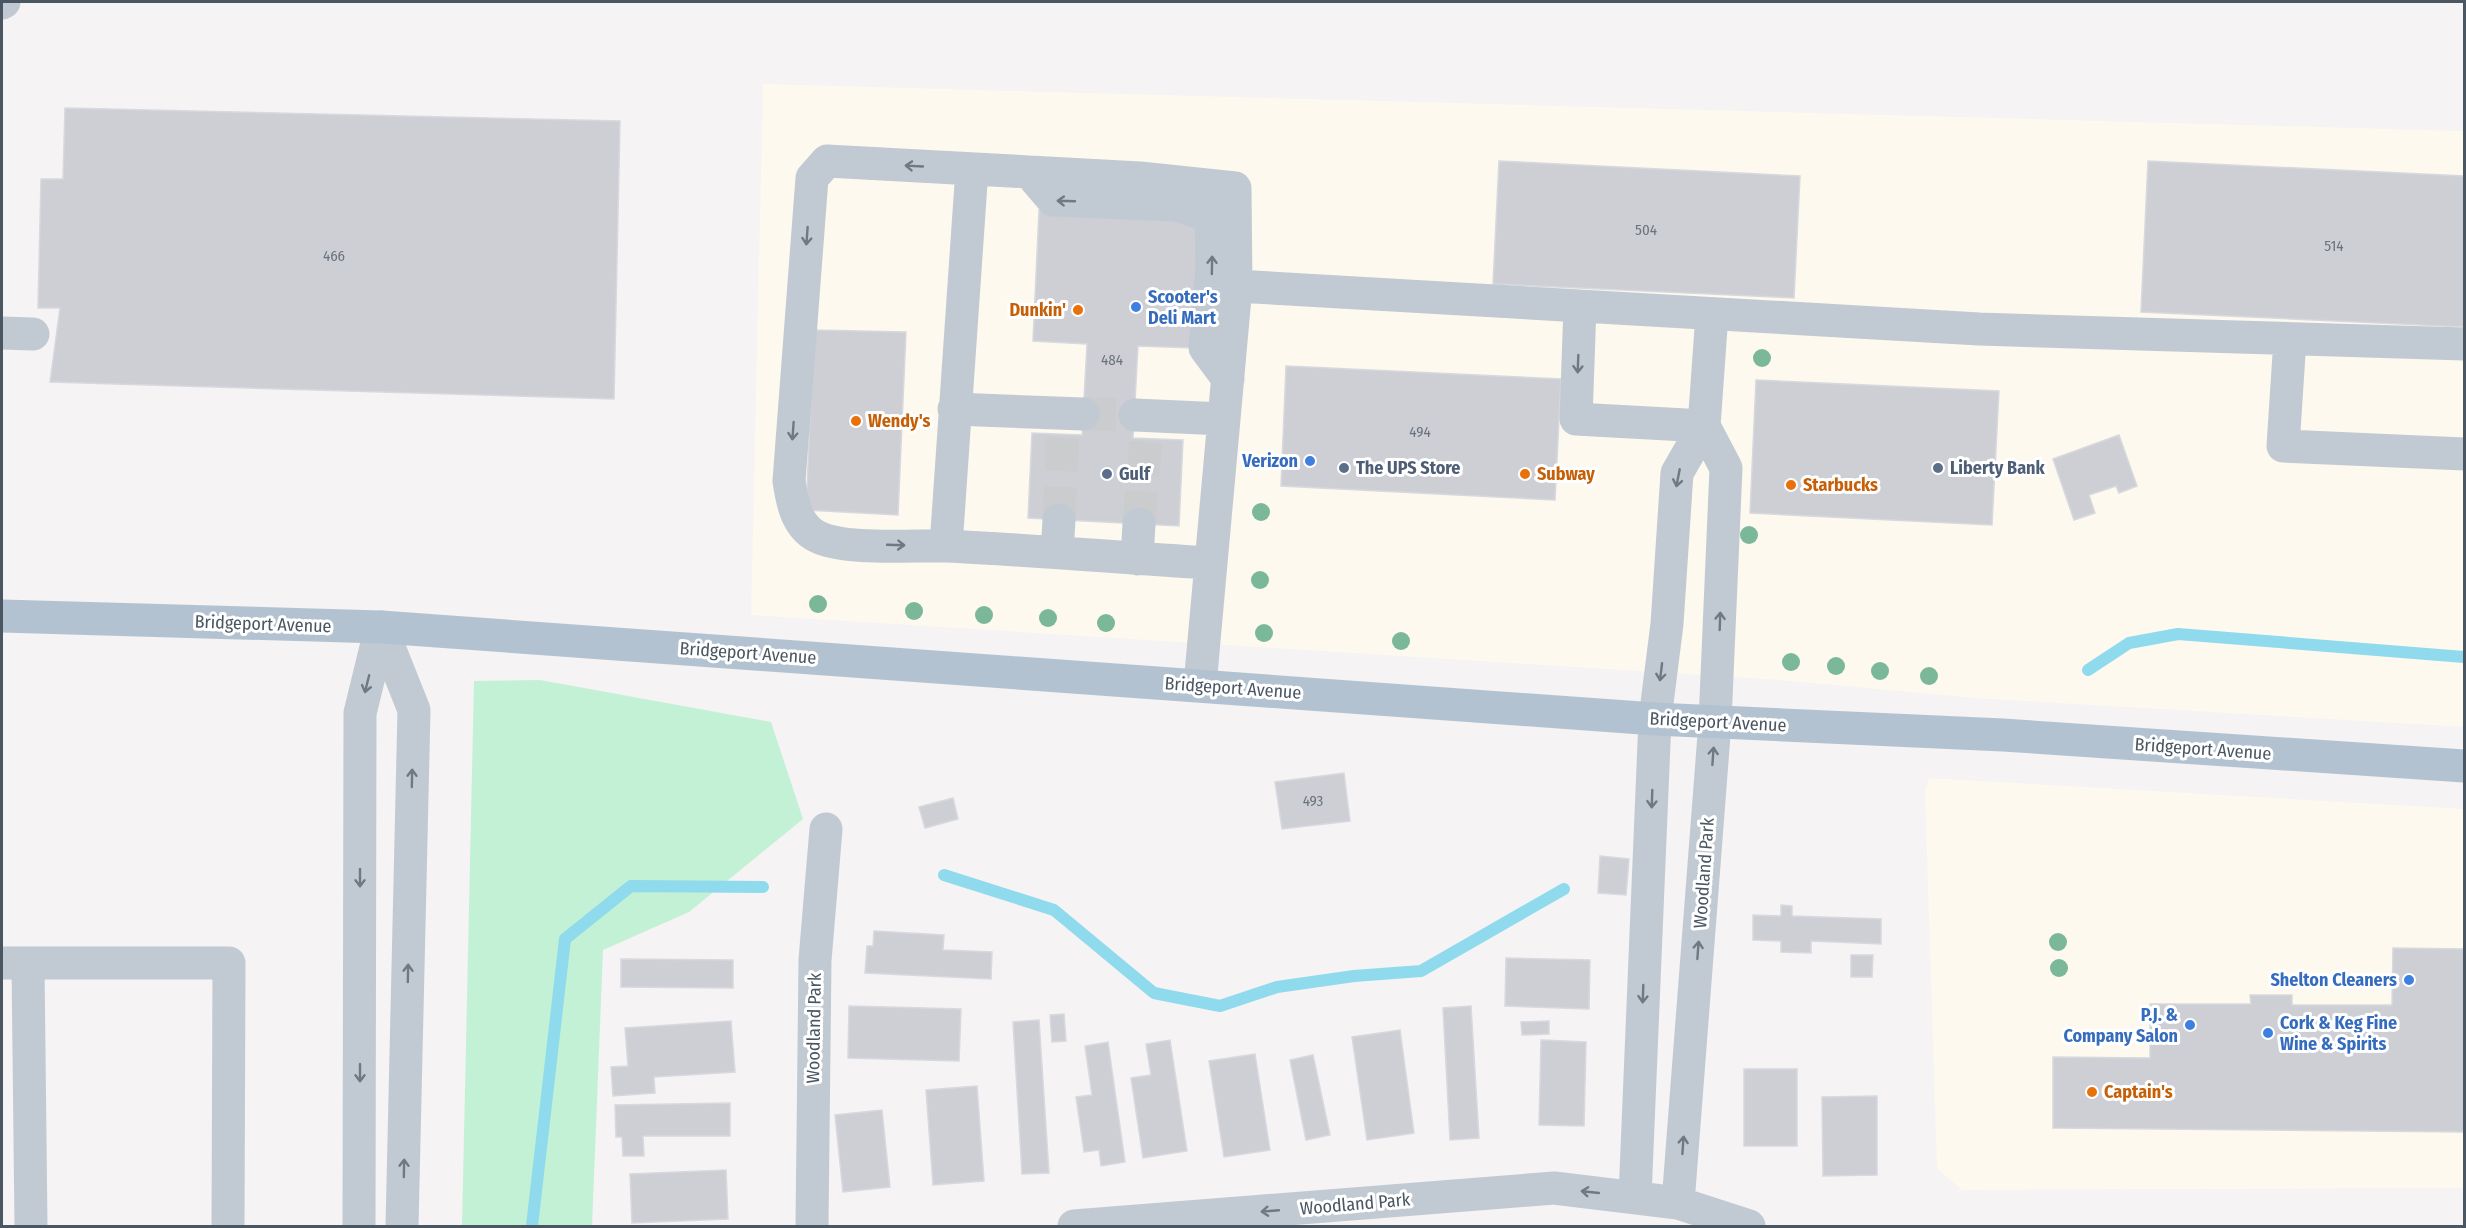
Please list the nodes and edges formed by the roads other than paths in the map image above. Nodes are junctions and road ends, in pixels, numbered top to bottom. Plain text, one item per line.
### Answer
1 (972, 169) junction
2 (1029, 172) junction
3 (1236, 286) junction
4 (1580, 306) junction
5 (1712, 314) junction
6 (2290, 339) junction
7 (2464, 344) edge
8 (1228, 379) junction
9 (954, 409) junction
10 (1223, 419) junction
11 (1070, 420) tunnel mouth
12 (1143, 423) tunnel mouth
13 (1704, 426) junction
14 (2464, 454) edge
15 (1059, 520) tunnel mouth
16 (1138, 524) tunnel mouth
17 (946, 546) junction
18 (1057, 552) junction
19 (1137, 559) junction
20 (1209, 563) junction
21 (2, 616) edge
22 (381, 627) junction
23 (1200, 685) junction
24 (1655, 719) junction
25 (1715, 722) junction
26 (2464, 766) edge
27 (826, 829) dead end
28 (15, 964) edge
29 (1635, 1197) junction
30 (1678, 1203) junction
31 (31, 1227) edge
32 (228, 1227) edge
33 (359, 1227) edge
34 (402, 1227) edge
35 (812, 1227) edge
36 (1074, 1227) edge
37 (1749, 1227) edge

1 - 2 street
1 - 9 street
1 -> 17 street
2 - 3 street
8 -> 2 street
3 - 4 street
3 - 8 street
4 - 5 street
4 -> 13 street
5 - 6 street
5 - 13 street
6 - 7 street
6 - 14 street
8 - 10 street
9 - 11 street
9 - 17 street
10 - 12 street
10 - 20 street
13 -> 24 street
25 -> 13 street, Woodland Park
15 - 18 street
16 - 19 street
17 - 18 street
18 - 19 street
19 - 20 street
20 - 23 street
21 - 22 main road, Bridgeport Avenue
22 - 23 main road, Bridgeport Avenue
22 -> 33 street
34 -> 22 street
23 - 24 main road, Bridgeport Avenue
24 - 25 main road, Bridgeport Avenue
24 -> 29 street
25 - 26 main road, Bridgeport Avenue
30 -> 25 street, Woodland Park
27 - 35 street, Woodland Park
28 - 31 street
28 - 32 street
29 - 30 street, Woodland Park
29 -> 36 street, Woodland Park
30 - 37 street, Woodland Park

